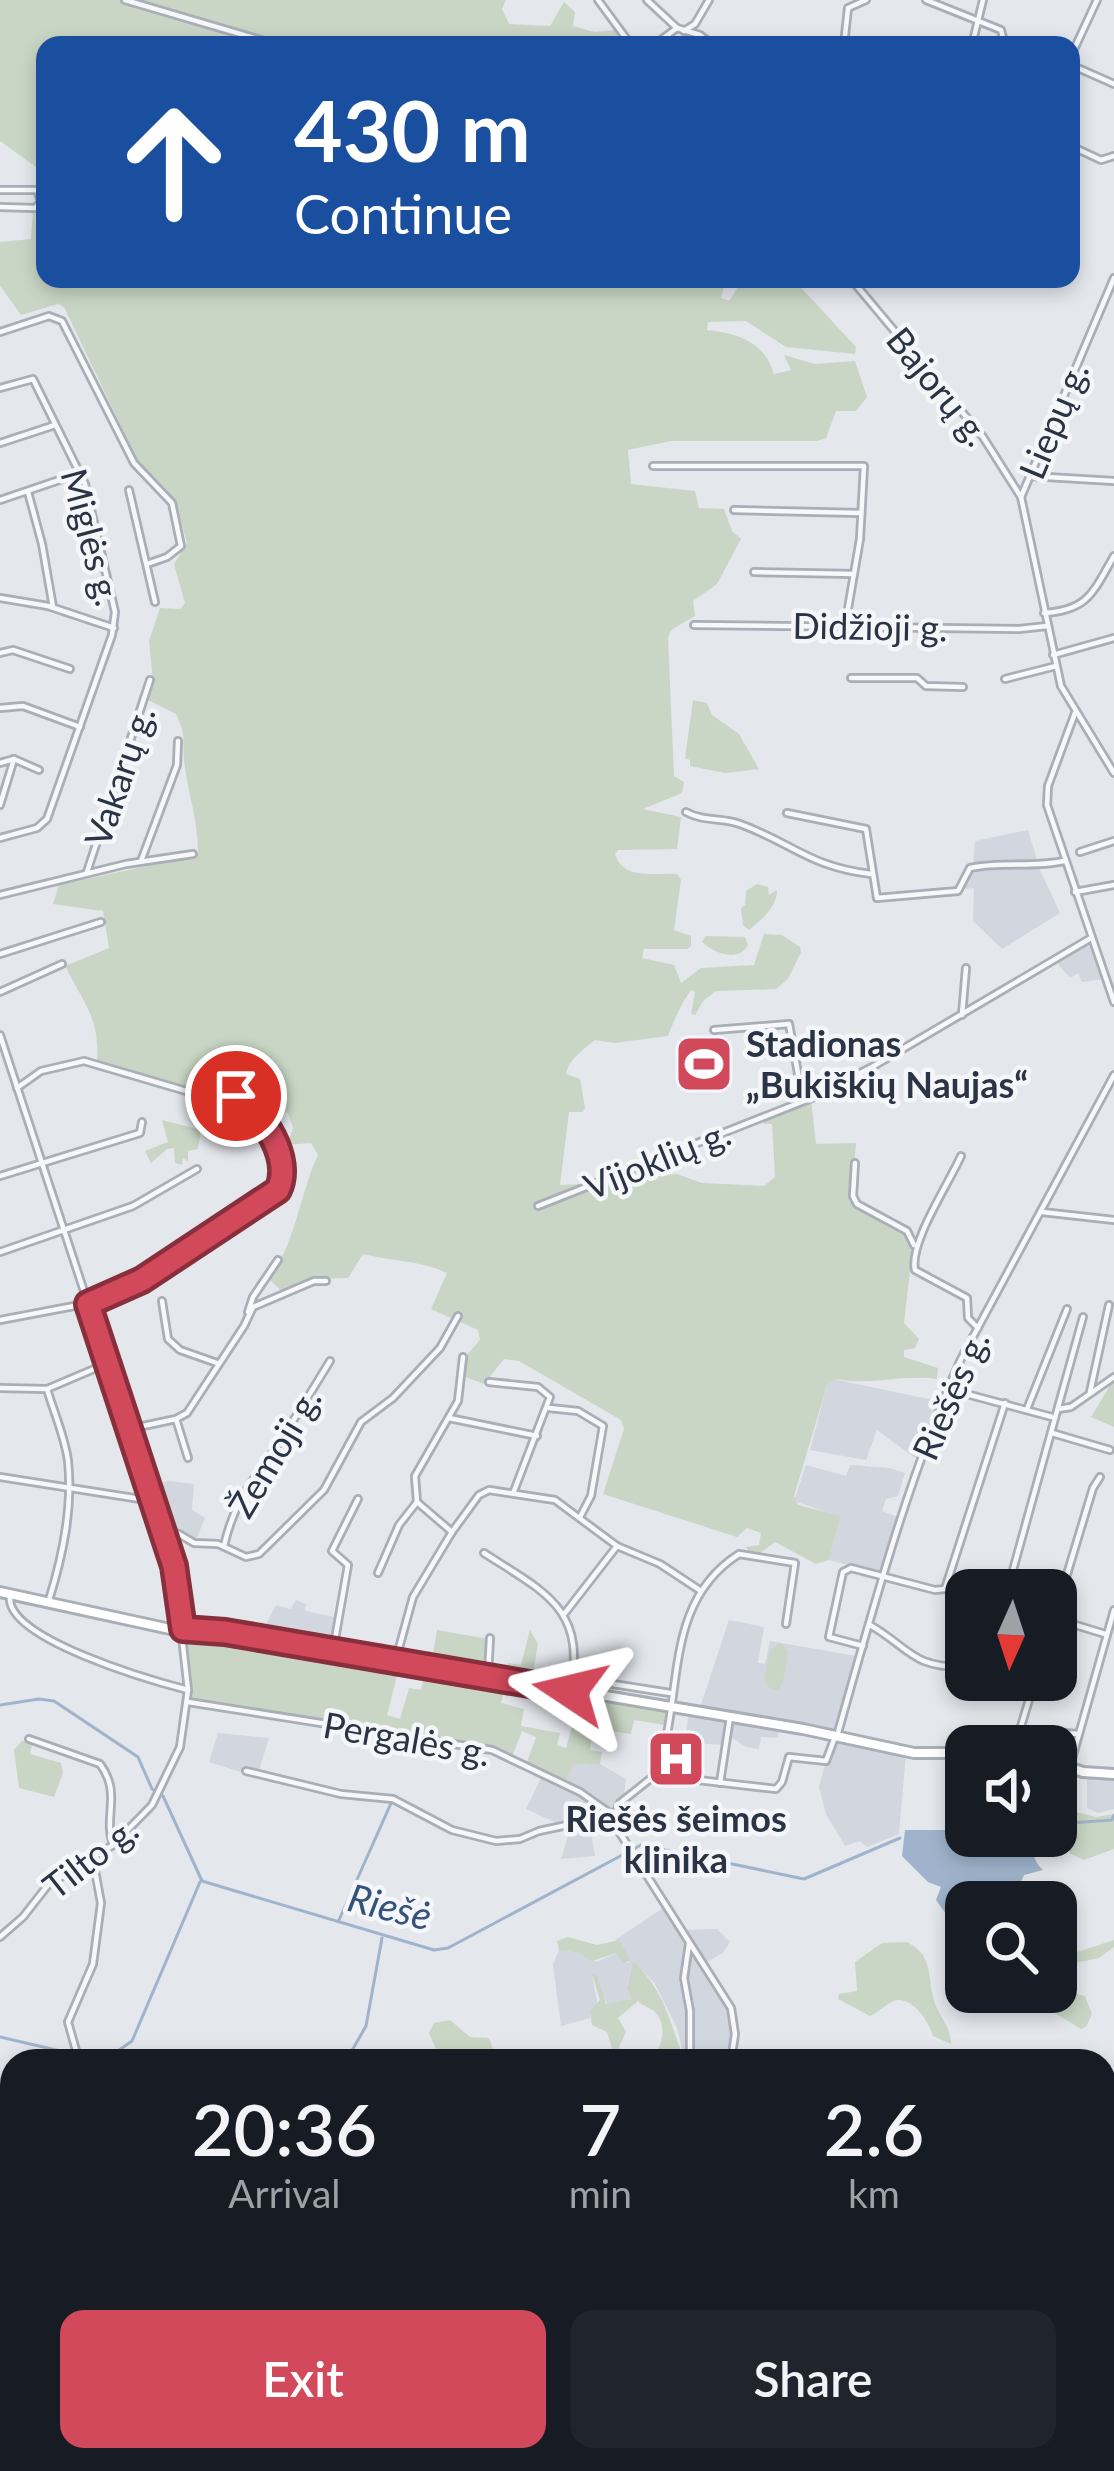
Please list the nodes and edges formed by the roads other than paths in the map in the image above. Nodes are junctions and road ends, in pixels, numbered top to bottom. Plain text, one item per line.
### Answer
1 (125, 0) edge
2 (598, 0) edge
3 (710, 0) edge
4 (866, 0) edge
5 (926, 0) edge
6 (983, 0) edge
7 (1097, 0) edge
8 (650, 1) edge
9 (980, 21) junction
10 (693, 29) junction
11 (680, 30) junction
12 (247, 36) edge
13 (624, 36) edge
14 (670, 36) edge
15 (702, 36) edge
16 (845, 36) edge
17 (975, 36) edge
18 (1004, 36) edge
19 (1080, 37) edge
20 (1080, 69) edge
21 (1114, 84) edge
22 (1080, 150) edge
23 (1114, 156) edge
24 (0, 190) edge
25 (36, 190) edge
26 (0, 207) edge
27 (36, 207) edge
28 (1114, 278) edge
29 (859, 288) edge
30 (0, 332) edge
31 (0, 388) edge
32 (55, 425) junction
33 (0, 443) edge
34 (652, 466) dead end
35 (80, 473) junction
36 (1030, 476) junction
37 (1114, 481) edge
38 (129, 490) dead end
39 (28, 492) junction
40 (1021, 496) junction
41 (0, 500) edge
42 (734, 510) dead end
43 (860, 513) junction
44 (1114, 556) edge
45 (147, 564) junction
46 (754, 572) dead end
47 (854, 574) junction
48 (0, 598) edge
49 (155, 602) dead end
50 (53, 607) junction
51 (1044, 613) junction
52 (694, 625) dead end
53 (845, 626) junction
54 (1047, 626) junction
55 (114, 628) junction
56 (1114, 638) edge
57 (0, 653) edge
58 (1053, 656) junction
59 (1056, 666) junction
60 (70, 670) dead end
61 (851, 678) dead end
62 (1005, 679) dead end
63 (150, 680) dead end
64 (963, 686) dead end
65 (0, 708) edge
66 (1075, 713) junction
67 (80, 727) junction
68 (178, 741) dead end
69 (14, 759) junction
70 (0, 763) edge
71 (39, 770) dead end
72 (1114, 773) edge
73 (0, 805) edge
74 (686, 812) dead end
75 (787, 813) dead end
76 (0, 838) edge
77 (1114, 841) edge
78 (1080, 852) dead end
79 (193, 854) dead end
80 (141, 861) junction
81 (1064, 861) junction
82 (87, 872) junction
83 (871, 874) junction
84 (1114, 885) edge
85 (1075, 892) junction
86 (0, 895) edge
87 (101, 922) dead end
88 (1091, 938) junction
89 (0, 954) edge
90 (62, 964) dead end
91 (966, 968) dead end
92 (0, 992) edge
93 (1114, 1002) edge
94 (962, 1015) junction
95 (714, 1030) dead end
96 (0, 1036) edge
97 (1114, 1075) edge
98 (17, 1088) junction
99 (803, 1101) junction
100 (142, 1121) dead end
101 (961, 1156) dead end
102 (855, 1163) dead end
103 (43, 1165) junction
104 (197, 1169) dead end
105 (0, 1176) edge
106 (538, 1206) dead end
107 (1042, 1211) junction
108 (1114, 1220) edge
109 (64, 1230) junction
110 (914, 1245) junction
111 (0, 1252) edge
112 (278, 1260) dead end
113 (326, 1281) dead end
114 (162, 1301) dead end
115 (88, 1304) junction
116 (1109, 1305) dead end
117 (1066, 1310) dead end
118 (458, 1316) dead end
119 (1083, 1317) dead end
120 (248, 1318) junction
121 (0, 1320) edge
122 (978, 1328) junction
123 (464, 1357) dead end
124 (330, 1361) dead end
125 (108, 1363) junction
126 (217, 1363) junction
127 (1114, 1377) edge
128 (489, 1382) dead end
129 (0, 1388) edge
130 (47, 1389) junction
131 (948, 1389) junction
132 (1090, 1392) junction
133 (1005, 1403) junction
134 (548, 1408) junction
135 (1027, 1409) junction
136 (1055, 1413) junction
137 (449, 1418) junction
138 (176, 1419) junction
139 (129, 1429) junction
140 (1052, 1433) junction
141 (537, 1436) junction
142 (1110, 1450) dead end
143 (188, 1458) dead end
144 (0, 1477) edge
145 (1100, 1477) dead end
146 (69, 1489) junction
147 (514, 1491) junction
148 (358, 1499) dead end
149 (153, 1501) junction
150 (417, 1502) junction
151 (580, 1517) junction
152 (164, 1532) junction
153 (452, 1532) junction
154 (224, 1546) junction
155 (616, 1546) junction
156 (484, 1553) dead end
157 (1012, 1569) edge
158 (1069, 1569) edge
159 (378, 1573) dead end
160 (884, 1577) junction
161 (701, 1591) junction
162 (5, 1594) edge
163 (48, 1604) junction
164 (1114, 1610) edge
165 (564, 1614) junction
166 (1077, 1623) edge
167 (786, 1624) dead end
168 (870, 1625) junction
169 (183, 1629) junction
170 (1106, 1634) junction
171 (490, 1638) dead end
172 (863, 1646) junction
173 (333, 1651) junction
174 (396, 1661) junction
175 (945, 1667) edge
176 (488, 1677) junction
177 (572, 1678) junction
178 (188, 1690) junction
179 (570, 1691) junction
180 (670, 1693) junction
181 (188, 1702) junction
182 (669, 1707) junction
183 (730, 1717) junction
184 (1078, 1734) joint
185 (836, 1735) junction
186 (1077, 1738) edge
187 (28, 1739) dead end
188 (945, 1753) edge
189 (1077, 1770) edge
190 (245, 1771) dead end
191 (1114, 1774) edge
192 (655, 1775) junction
193 (720, 1783) junction
194 (614, 1816) junction
195 (113, 1845) junction
196 (93, 1861) junction
197 (0, 1937) edge
198 (689, 1944) junction
199 (76, 2049) edge
200 (690, 2049) edge
201 (732, 2049) edge

1 - 12 street
2 - 13 street
3 - 10 street
4 - 16 street
5 - 9 street
6 - 9 street
7 - 19 street
8 - 11 street
9 - 17 street
9 - 18 street
10 - 11 street
10 - 15 street
11 - 14 street
20 - 21 street
22 - 23 street
24 - 25 street
26 - 27 street
28 - 36 street, Liepų g.
29 - 40 street, Bajorų g.
30 - 45 street
31 - 32 street, Miglės g.
32 - 33 street
32 - 35 street, Miglės g.
34 - 43 street
35 - 39 street
35 - 55 street, Miglės g.
36 - 37 street
36 - 40 street, Liepų g.
38 - 45 street
39 - 41 street
39 - 50 street
40 - 51 street
42 - 43 street
43 - 47 street
44 - 51 street
45 - 49 street
46 - 47 street
47 - 53 street
48 - 50 street
50 - 55 street
51 - 54 street
52 - 53 street, Didžioji g.
53 - 54 street, Didžioji g.
54 - 58 street
55 - 67 street, Miglės g.
56 - 58 street
57 - 60 street
58 - 59 street
59 - 62 street
59 - 66 street
61 - 64 street
63 - 82 street, Vakarų g.
65 - 67 street
66 - 72 street
66 - 81 street
67 - 76 street, Miglės g.
68 - 80 street
69 - 70 street
69 - 71 street
69 - 73 street
74 - 83 street
75 - 83 street
77 - 78 street
79 - 80 street
80 - 82 street
81 - 83 street
81 - 85 street
82 - 86 street
84 - 85 street
85 - 88 street
87 - 89 street
88 - 93 street
88 - 94 street, Vijoklių g.
90 - 92 street
91 - 94 street
94 - 99 street, Vijoklių g.
95 - 99 street
96 - 98 street, Tilto g.
97 - 107 street, Riešės g.
98 - 103 street, Tilto g.
98 - 115 street
99 - 106 street, Vijoklių g.
100 - 103 street
101 - 110 street
102 - 110 street
103 - 105 street
103 - 109 street, Tilto g.
104 - 109 street
107 - 108 street
107 - 122 street, Riešės g.
109 - 111 street
109 - 115 street, Tilto g.
110 - 122 street
112 - 120 street
113 - 120 street
114 - 126 street
115 - 121 street
115 - 125 street, Tilto g.
116 - 132 street
117 - 135 street
118 - 154 street
119 - 136 street
120 - 126 street
122 - 131 street, Riešės g.
123 - 137 street
124 - 154 street, Žemoji g.
125 - 130 street
125 - 139 street, Tilto g.
126 - 138 street
127 - 132 street
128 - 134 street
129 - 130 street
130 - 146 street
131 - 133 street
131 - 160 street, Riešės g.
132 - 136 street
133 - 135 street
133 - 160 street
134 - 141 street
134 - 151 street
135 - 136 street
136 - 140 street
137 - 141 street
137 - 150 street
138 - 139 street
138 - 143 street
139 - 149 street, Tilto g.
140 - 142 street
140 - 157 street
141 - 147 street
144 - 146 street
145 - 158 street
146 - 149 street
146 - 163 street
147 - 151 street
147 - 153 street
148 - 173 street
149 - 152 street, Tilto g.
150 - 153 street
150 - 159 street
151 - 155 street
152 - 154 street
152 - 169 street, Tilto g.
153 - 174 street
155 - 161 street
155 - 165 street
156 - 165 street
160 - 168 street, Riešės g.
160 - 172 street
161 - 167 street
161 - 180 street
162 - 163 main road
162 - 178 street
163 - 169 main road
164 - 170 street
165 - 177 street
166 - 170 street
168 - 172 street, Riešės g.
168 - 175 street
169 - 173 main road
169 - 178 street, Tilto g.
170 - 184 street
171 - 176 street
172 - 185 street, Riešės g.
173 - 174 main road
174 - 176 main road
176 - 179 main road
177 - 179 street
177 - 180 street
178 - 181 street, Tilto g.
179 - 182 main road
180 - 182 street
181 - 194 street, Pergalės g.
181 - 195 street, Tilto g.
182 - 183 main road
182 - 192 street
183 - 185 main road
183 - 193 street
184 - 186 street
185 - 188 main road
185 - 193 street
187 - 195 street
189 - 191 main road
190 - 194 street
192 - 193 street
192 - 194 street
194 - 198 street
195 - 196 street, Tilto g.
196 - 197 street, Tilto g.
196 - 199 street
198 - 200 street
198 - 201 street

